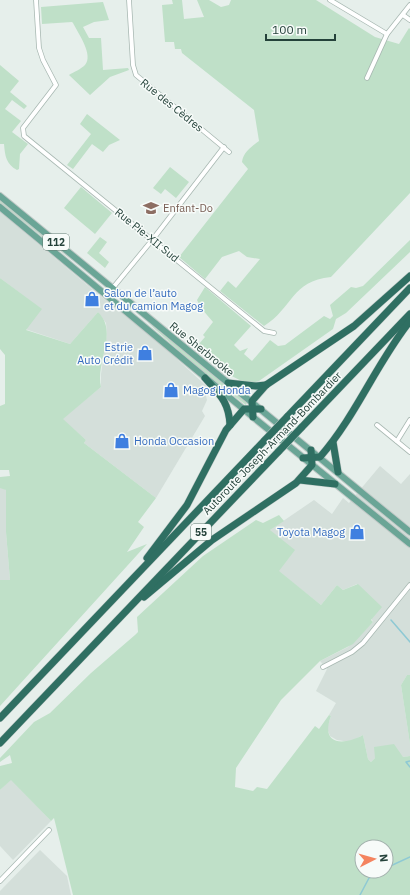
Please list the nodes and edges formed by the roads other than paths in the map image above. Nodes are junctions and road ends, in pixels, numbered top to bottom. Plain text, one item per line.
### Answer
1 (36, 0) edge
2 (129, 0) edge
3 (330, 0) edge
4 (410, 5) edge
5 (403, 15) junction
6 (410, 20) edge
7 (387, 34) junction
8 (367, 78) dead end
9 (224, 147) junction
10 (229, 152) dead end
11 (0, 196) edge
12 (0, 207) edge
13 (153, 239) junction
14 (410, 276) edge
15 (112, 288) junction
16 (410, 288) edge
17 (107, 295) junction
18 (410, 314) edge
19 (410, 321) edge
20 (274, 333) dead end
21 (205, 378) junction
22 (228, 383) junction
23 (266, 385) junction
24 (252, 401) junction
25 (244, 409) junction
26 (261, 409) junction
27 (252, 413) junction
28 (410, 420) edge
29 (230, 425) junction
30 (377, 425) dead end
31 (397, 441) junction
32 (333, 442) junction
33 (410, 452) edge
34 (311, 457) junction
35 (320, 457) junction
36 (303, 458) joint
37 (338, 472) junction
38 (300, 480) junction
39 (335, 484) junction
40 (410, 532) edge
41 (410, 544) edge
42 (128, 584) junction
43 (410, 585) edge
44 (124, 614) junction
45 (323, 667) dead end
46 (0, 718) edge
47 (0, 743) edge
48 (49, 830) dead end
49 (0, 881) edge

1 - 13 street, Rue Pie-XII Sud
2 - 9 street, Rue des Cèdres
3 - 7 street
4 - 5 street
5 - 6 street
5 - 7 street
7 - 8 street
9 - 10 street, Rue des Cèdres
9 - 13 street
11 - 15 main road, Rue Sherbrooke / 112
12 - 17 main road, Rue Sherbrooke / 112
13 - 15 street
13 - 20 street, Rue Pie-XII Sud
14 - 23 highway
15 - 17 street
15 - 22 main road, Rue Sherbrooke / 112
16 - 42 highway, Autoroute Joseph-Armand-Bombardier / 55, bridge
17 - 21 main road, Rue Sherbrooke / 112
18 - 44 highway, Autoroute Joseph-Armand-Bombardier / 55, bridge
19 - 32 highway
21 - 25 main road, Rue Sherbrooke / 112
21 - 29 highway
22 - 23 highway
22 - 24 main road, Rue Sherbrooke / 112
23 - 24 highway
24 - 26 main road, Rue Sherbrooke / 112
24 - 27 highway
25 - 27 highway
25 - 29 highway
26 - 27 highway
26 - 34 main road, Rue Sherbrooke / 112
27 - 36 main road
28 - 31 street
29 - 42 highway
30 - 31 street
31 - 33 street
32 - 35 highway
32 - 37 highway
34 - 35 highway
34 - 36 highway
34 - 38 highway
34 - 39 main road, Rue Sherbrooke / 112
35 - 37 main road
37 - 40 main road
38 - 39 highway
38 - 44 highway
39 - 41 main road, Rue Sherbrooke / 112
42 - 46 highway, Autoroute Joseph-Armand-Bombardier / 55
43 - 45 street
44 - 47 highway, Autoroute Joseph-Armand-Bombardier / 55
48 - 49 street

